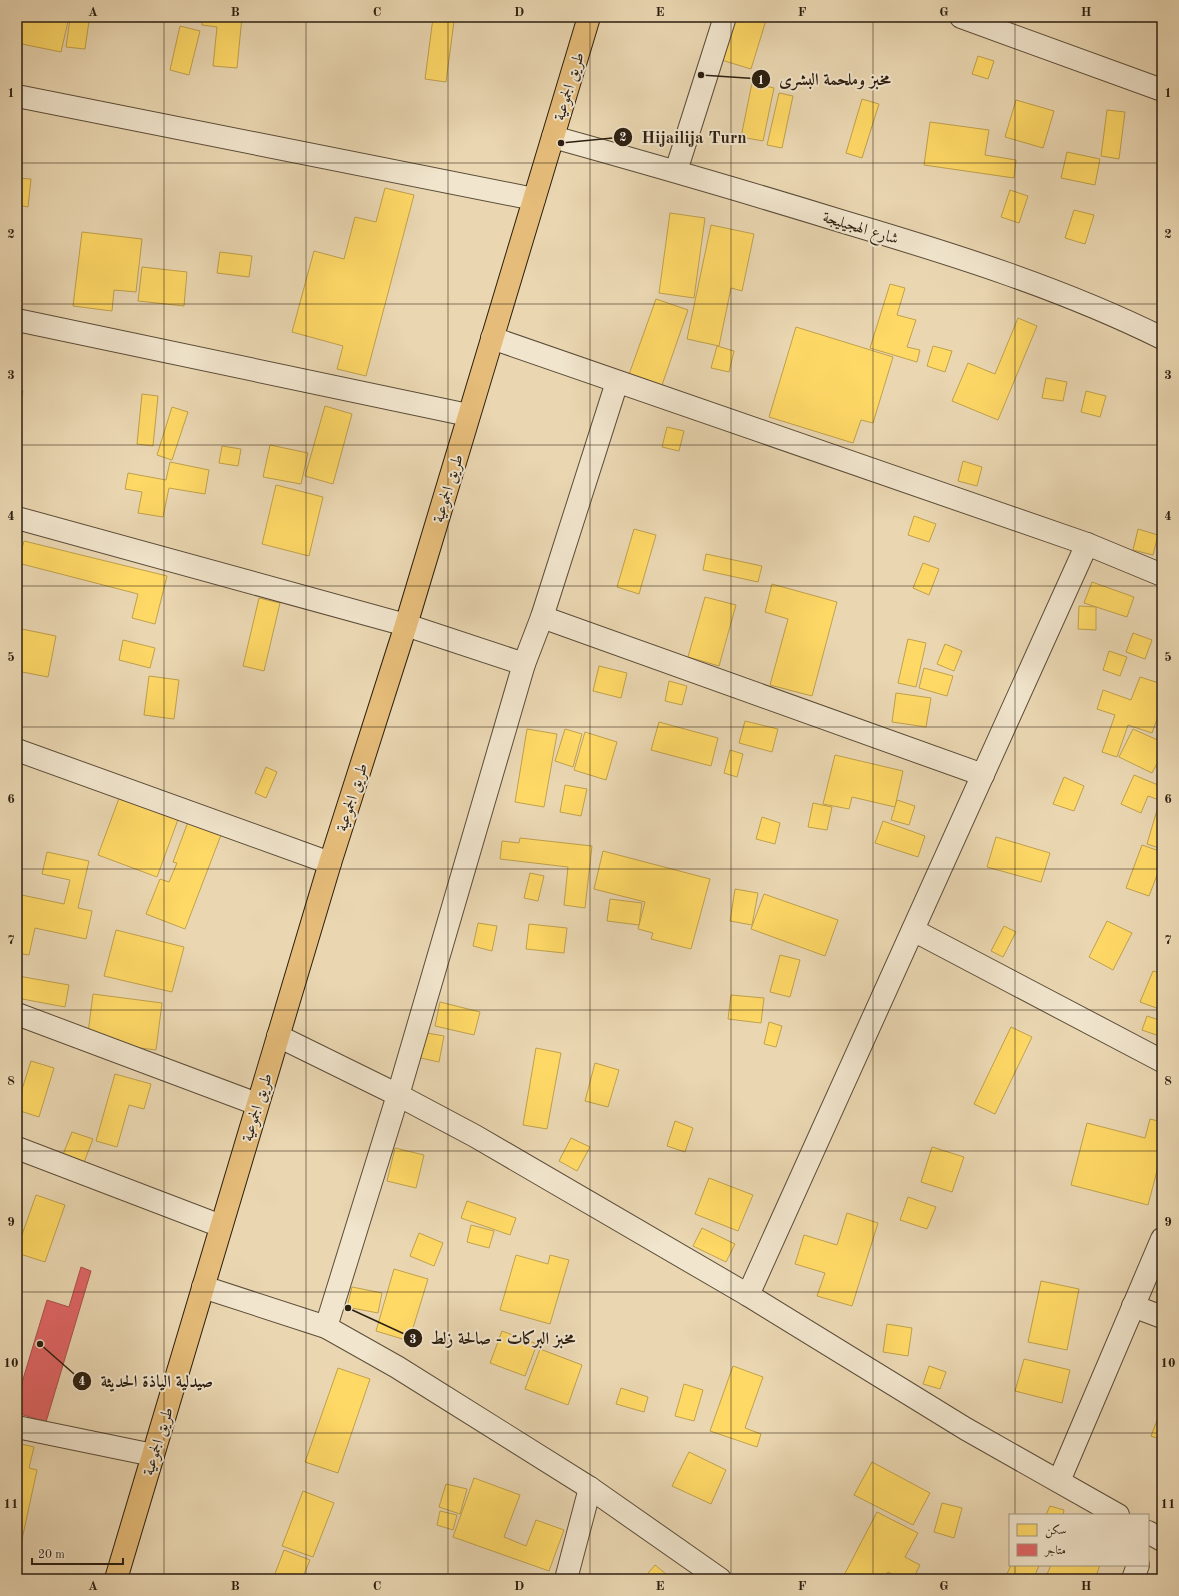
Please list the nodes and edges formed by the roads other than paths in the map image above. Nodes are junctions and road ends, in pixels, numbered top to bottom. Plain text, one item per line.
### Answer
1 (589, 17) edge
2 (725, 17) edge
3 (961, 17) edge
4 (1162, 90) edge
5 (17, 96) edge
6 (553, 137) junction
7 (676, 171) junction
8 (534, 199) junction
9 (17, 320) edge
10 (492, 338) junction
11 (1162, 338) edge
12 (617, 382) junction
13 (468, 415) junction
14 (17, 518) edge
15 (1087, 544) junction
16 (1162, 575) edge
17 (542, 617) junction
18 (406, 625) junction
19 (524, 664) junction
20 (17, 750) edge
21 (983, 775) junction
22 (330, 863) junction
23 (913, 930) junction
24 (17, 1014) edge
25 (278, 1036) junction
26 (1162, 1060) edge
27 (398, 1095) junction
28 (257, 1104) junction
29 (17, 1148) edge
30 (221, 1226) junction
31 (1162, 1240) edge
32 (203, 1287) junction
33 (748, 1295) junction
34 (1133, 1306) junction
35 (1162, 1317) edge
36 (326, 1328) junction
37 (17, 1427) edge
38 (153, 1456) junction
39 (1059, 1481) junction
40 (590, 1488) junction
41 (1116, 1514) edge
42 (1149, 1533) edge
43 (1162, 1540) edge
44 (1138, 1566) edge
45 (116, 1579) edge
46 (566, 1579) edge
47 (720, 1579) edge
48 (1133, 1579) edge

1 - 6 main road, طريق الجموعية
2 - 7 street
3 - 4 street
5 - 8 street
6 - 7 street, شارع الهجيليجة
6 - 8 main road, طريق الجموعية
7 - 11 street, شارع الهجيليجة
8 - 10 main road, طريق الجموعية
9 - 13 street
10 - 12 street
10 - 13 main road, طريق الجموعية
12 - 15 street
12 - 17 street
13 - 18 main road, طريق الجموعية
14 - 18 street
15 - 16 street
15 - 21 street
17 - 19 street
17 - 21 street
18 - 19 street
18 - 22 main road, طريق الجموعية
19 - 27 street
20 - 22 street
21 - 23 street
22 - 25 main road, طريق الجموعية
23 - 26 street
23 - 33 street
24 - 28 street
25 - 27 street
25 - 28 main road, طريق الجموعية
27 - 33 street
27 - 36 street
28 - 30 main road, طريق الجموعية
29 - 30 street
30 - 32 main road, طريق الجموعية
31 - 34 street
32 - 36 street
32 - 38 main road, طريق الجموعية
33 - 39 street
34 - 35 street
34 - 39 street
36 - 40 street
37 - 38 street
38 - 45 main road, طريق الجموعية
39 - 41 street
40 - 46 street
40 - 47 street
42 - 43 street
44 - 48 street

